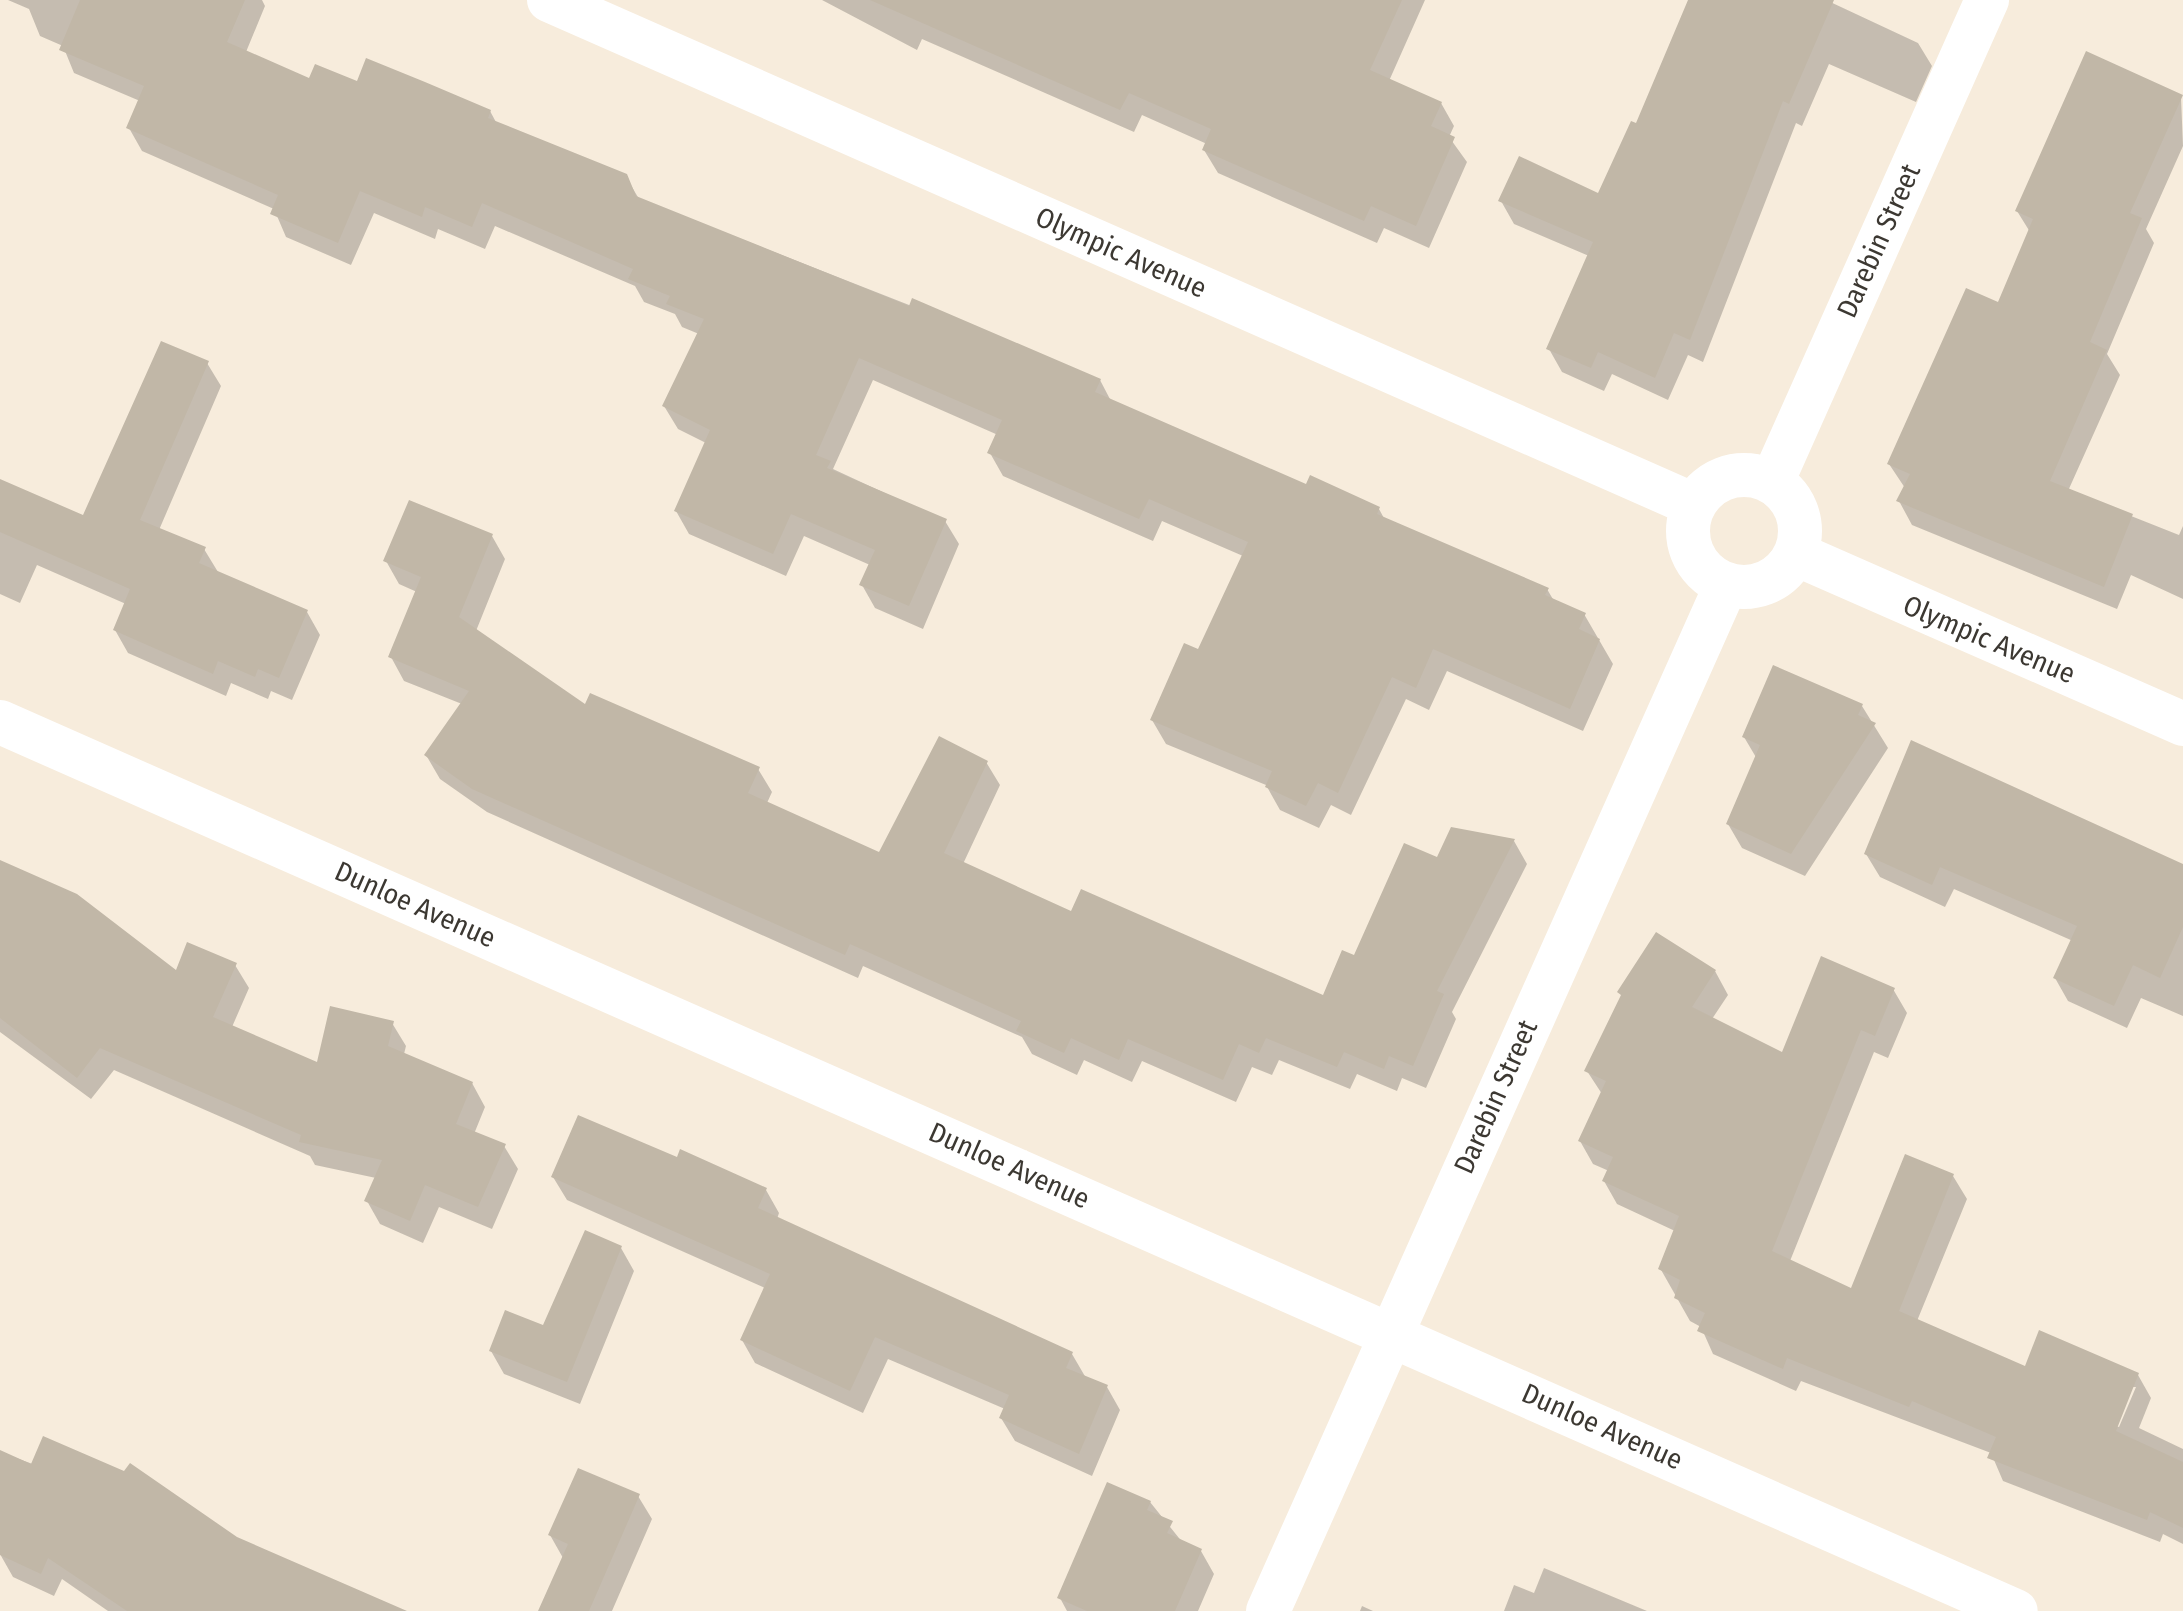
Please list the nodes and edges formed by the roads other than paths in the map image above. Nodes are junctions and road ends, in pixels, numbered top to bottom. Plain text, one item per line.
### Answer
1 (549, 0) edge
2 (1987, 0) edge
3 (1772, 482) junction
4 (1694, 505) junction
5 (1796, 554) junction
6 (1726, 585) junction
7 (0, 722) edge
8 (2183, 724) edge
9 (1390, 1333) junction
10 (1268, 1611) edge
11 (2016, 1611) edge

1 - 4 street, Olympic Avenue
2 - 3 street, Darebin Street
3 - 4 street
3 - 5 street
4 - 6 street
5 - 6 street
5 - 8 street, Olympic Avenue
6 - 9 street, Darebin Street
7 - 9 street, Dunloe Avenue
9 - 10 street, Darebin Street
9 - 11 street, Dunloe Avenue

